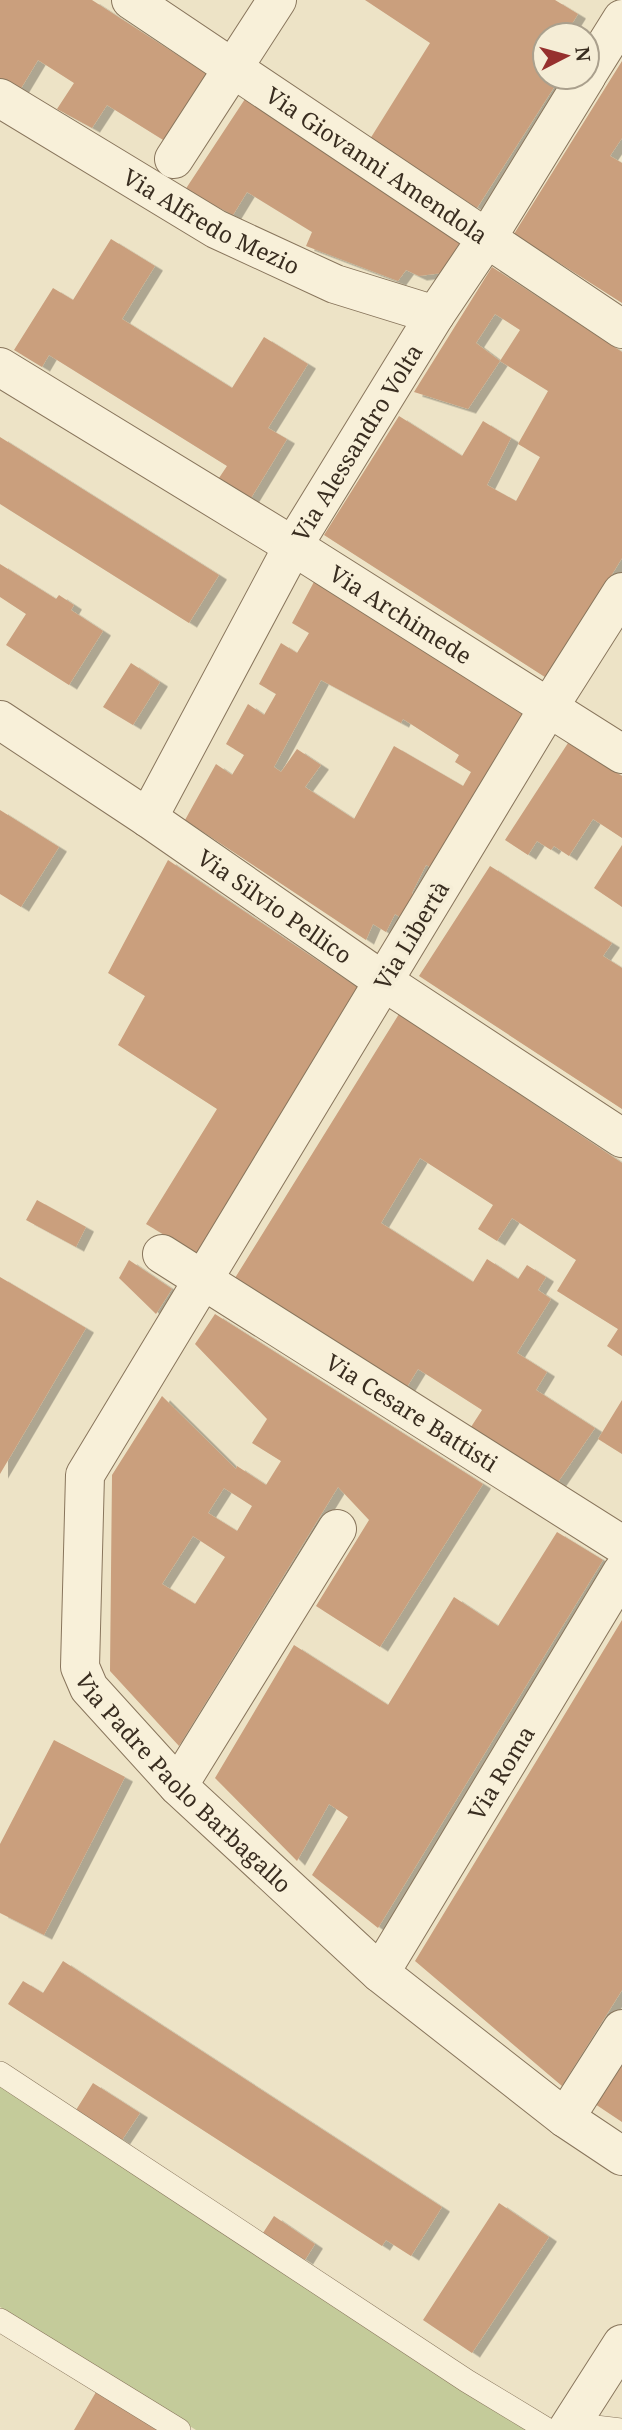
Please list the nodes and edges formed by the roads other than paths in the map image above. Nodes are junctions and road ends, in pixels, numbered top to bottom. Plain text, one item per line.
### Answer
1 (131, 0) edge
2 (278, 0) edge
3 (611, 0) edge
4 (622, 7) edge
5 (622, 19) edge
6 (601, 52) edge
7 (232, 69) junction
8 (577, 91) edge
9 (0, 98) edge
10 (174, 159) dead end
11 (487, 238) junction
12 (435, 314) junction
13 (622, 329) edge
14 (0, 367) edge
15 (293, 546) junction
16 (622, 592) edge
17 (549, 707) junction
18 (0, 720) edge
19 (622, 754) edge
20 (148, 818) junction
21 (383, 981) junction
22 (622, 1139) edge
23 (162, 1254) dead end
24 (202, 1280) junction
25 (337, 1529) dead end
26 (622, 1545) edge
27 (622, 1572) edge
28 (178, 1786) junction
29 (380, 1973) junction
30 (622, 2029) edge
31 (0, 2073) edge
32 (565, 2118) junction
33 (622, 2156) edge
34 (0, 2320) edge
35 (622, 2344) edge
36 (562, 2428) edge
37 (179, 2430) edge
38 (622, 2430) edge

1 - 7 street, Via Giovanni Amendola
2 - 7 street
3 - 4 street
5 - 6 street, Via Alessandro Volta
7 - 10 street
7 - 11 street, Via Giovanni Amendola
8 - 11 street, Via Alessandro Volta
9 - 12 street, Via Alfredo Mezio
11 - 12 street, Via Alessandro Volta
11 - 13 street, Via Giovanni Amendola
12 - 15 street, Via Alessandro Volta
14 - 15 street, Via Archimede
15 - 17 street, Via Archimede
15 - 20 street, Via Alessandro Volta
16 - 17 street, Via Libertà
17 - 19 street, Via Archimede
17 - 21 street, Via Libertà
18 - 20 street, Via Silvio Pellico
20 - 21 street, Via Silvio Pellico
21 - 22 street, Via Silvio Pellico
21 - 24 street, Via Libertà
23 - 24 street, Via Cesare Battisti
24 - 26 street, Via Cesare Battisti
24 - 28 street, Via Padre Paolo Barbagallo
25 - 28 street
27 - 29 street, Via Roma
28 - 29 street, Via Padre Paolo Barbagallo
29 - 32 street, Via Padre Paolo Barbagallo
30 - 32 street
31 - 36 lane
32 - 33 street, Via Padre Paolo Barbagallo
34 - 37 lane
35 - 36 street
36 - 38 lane

